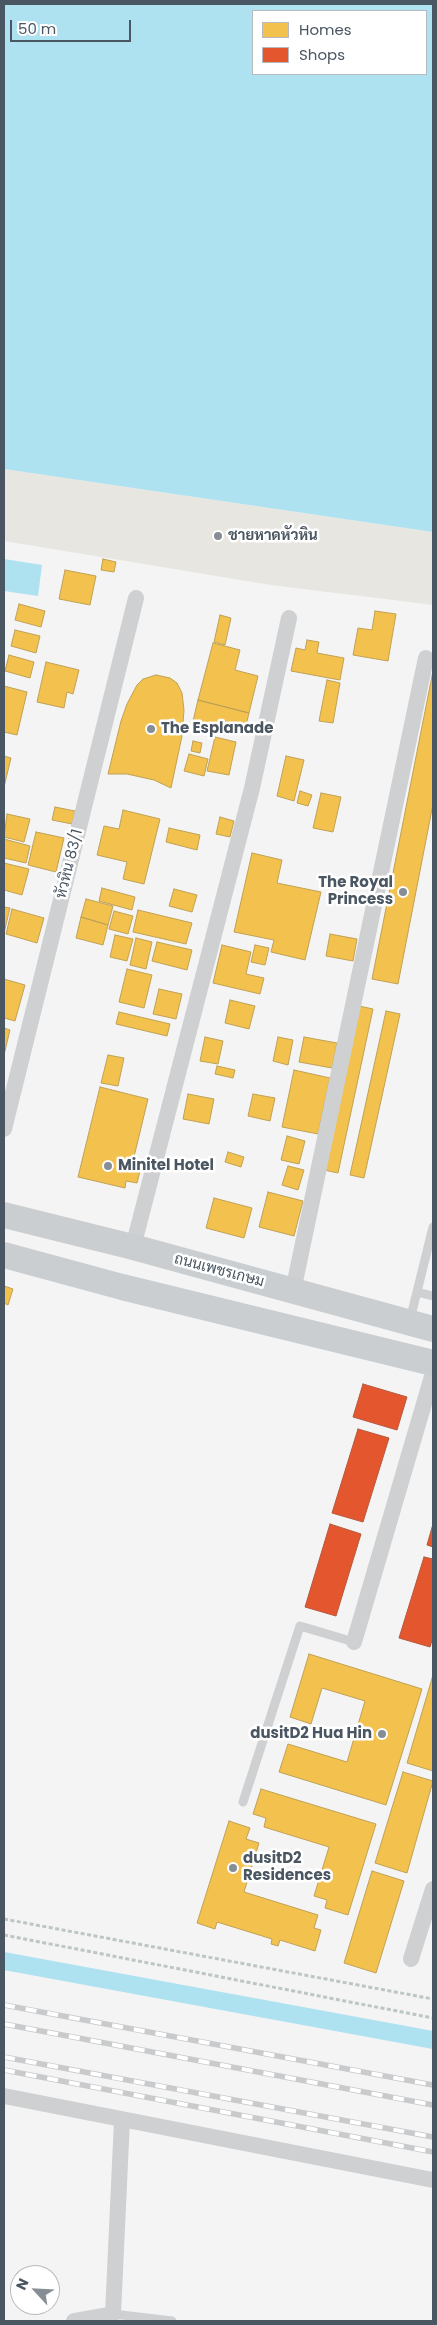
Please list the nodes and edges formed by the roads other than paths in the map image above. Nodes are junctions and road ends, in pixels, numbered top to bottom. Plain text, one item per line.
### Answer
1 (136, 598) dead end
2 (289, 618) dead end
3 (426, 658) dead end
4 (4, 1129) edge
5 (4, 1215) edge
6 (433, 1227) edge
7 (93, 1238) junction
8 (133, 1247) junction
9 (4, 1255) edge
10 (82, 1277) junction
11 (122, 1287) junction
12 (293, 1291) junction
13 (417, 1292) junction
14 (433, 1296) edge
15 (422, 1326) edge
16 (433, 1363) edge
17 (433, 1372) edge
18 (354, 1642) joint
19 (244, 1802) dead end
20 (433, 1889) edge
21 (411, 1960) dead end
22 (4, 2096) edge
23 (122, 2120) junction
24 (433, 2180) edge
25 (113, 2314) junction
26 (74, 2321) edge
27 (172, 2321) edge

1 - 4 street, หัวหิน 83/1
2 - 8 street
3 - 12 street
5 - 7 main road, ถนนเพชรเกษม
6 - 13 lane
7 - 8 main road, ถนนเพชรเกษม
7 - 10 main road
8 - 11 main road
8 - 12 main road, ถนนเพชรเกษม
9 - 10 main road
10 - 11 main road
11 - 16 main road
12 - 15 main road, ถนนเพชรเกษม
13 - 14 lane
13 - 15 lane
17 - 18 street
18 - 19 lane
20 - 21 street
22 - 23 street
23 - 24 street
23 - 25 street
25 - 26 street
25 - 27 lane

